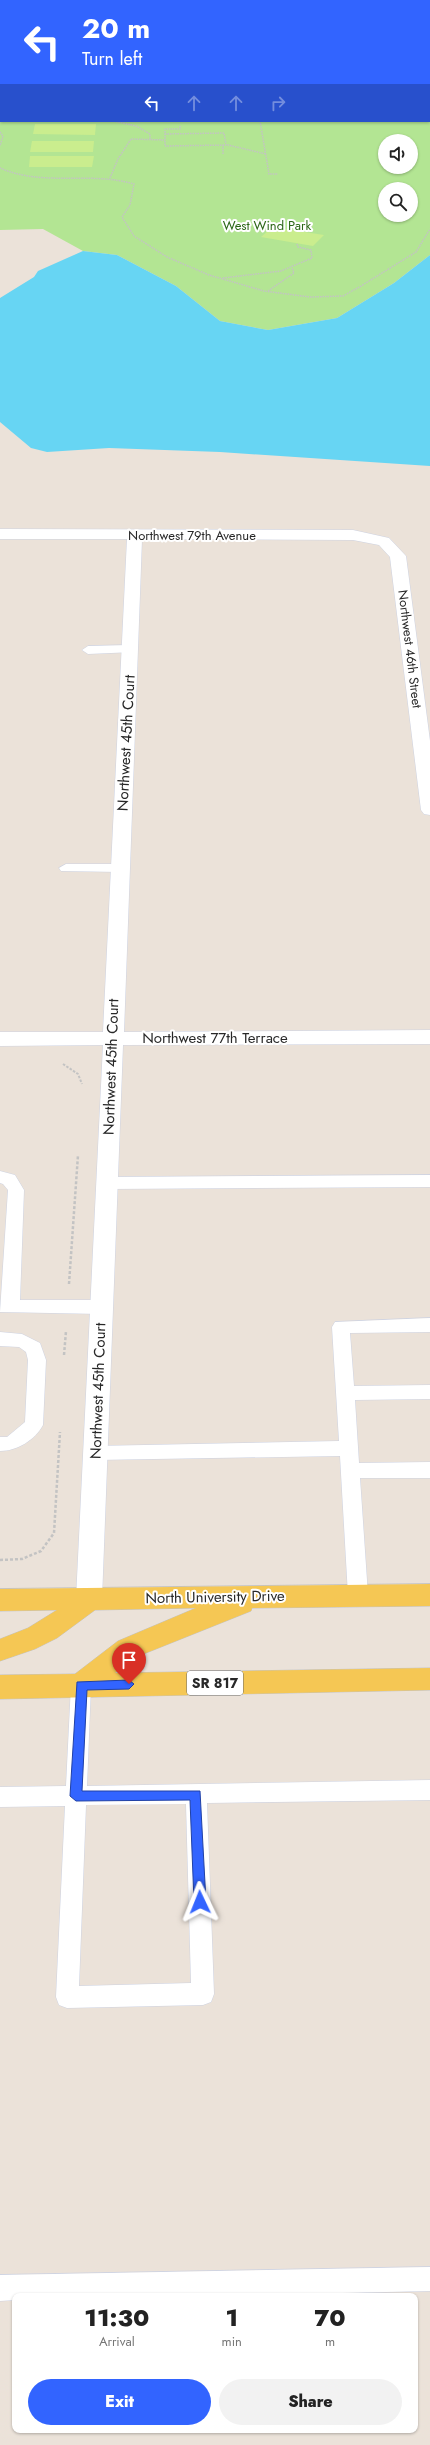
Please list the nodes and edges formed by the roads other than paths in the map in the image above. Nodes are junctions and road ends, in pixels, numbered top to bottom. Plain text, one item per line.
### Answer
1 (0, 534) edge
2 (135, 535) junction
3 (384, 541) joint
4 (130, 649) junction
5 (88, 650) dead end
6 (430, 810) edge
7 (66, 868) dead end
8 (120, 868) junction
9 (430, 1037) edge
10 (112, 1038) junction
11 (0, 1039) edge
12 (0, 1177) edge
13 (430, 1182) edge
14 (106, 1183) junction
15 (6, 1306) edge
16 (101, 1307) junction
17 (430, 1326) edge
18 (0, 1339) edge
19 (430, 1392) edge
20 (345, 1393) junction
21 (0, 1444) edge
22 (348, 1448) junction
23 (95, 1453) junction
24 (430, 1470) edge
25 (350, 1472) junction
26 (358, 1595) junction
27 (430, 1595) edge
28 (260, 1597) junction
29 (89, 1599) junction
30 (0, 1600) edge
31 (0, 1650) edge
32 (430, 1679) edge
33 (81, 1686) junction
34 (0, 1687) edge
35 (430, 1790) edge
36 (196, 1795) junction
37 (76, 1796) junction
38 (0, 1797) edge
39 (430, 2279) edge
40 (0, 2288) edge

1 - 2 street, Northwest 79th Avenue
2 - 3 street, Northwest 79th Avenue
2 - 4 street, Northwest 45th Court
3 - 6 street, Northwest 46th Street
4 - 5 lane
4 - 8 street, Northwest 45th Court
7 - 8 lane
8 - 10 street, Northwest 45th Court
9 - 10 street, Northwest 77th Terrace
10 - 11 street, Northwest 77th Terrace
10 - 14 street, Northwest 45th Court
12 - 15 lane
13 - 14 lane
14 - 16 street, Northwest 45th Court
15 - 16 lane
16 - 23 street, Northwest 45th Court
17 - 20 lane
18 - 21 lane
19 - 20 lane
20 - 22 lane
22 - 23 lane
22 - 25 lane
23 - 29 street, Northwest 45th Court
24 - 25 lane
25 - 26 lane
26 - 27 main road, North University Drive
26 - 28 main road, North University Drive
28 - 29 main road, North University Drive
28 - 33 main road
29 - 30 main road, North University Drive
29 - 31 main road
32 - 33 main road, SR 817
33 - 34 main road, SR 817
33 - 37 lane
35 - 36 lane
36 - 37 lane
36 - 37 lane
37 - 38 lane
39 - 40 lane

